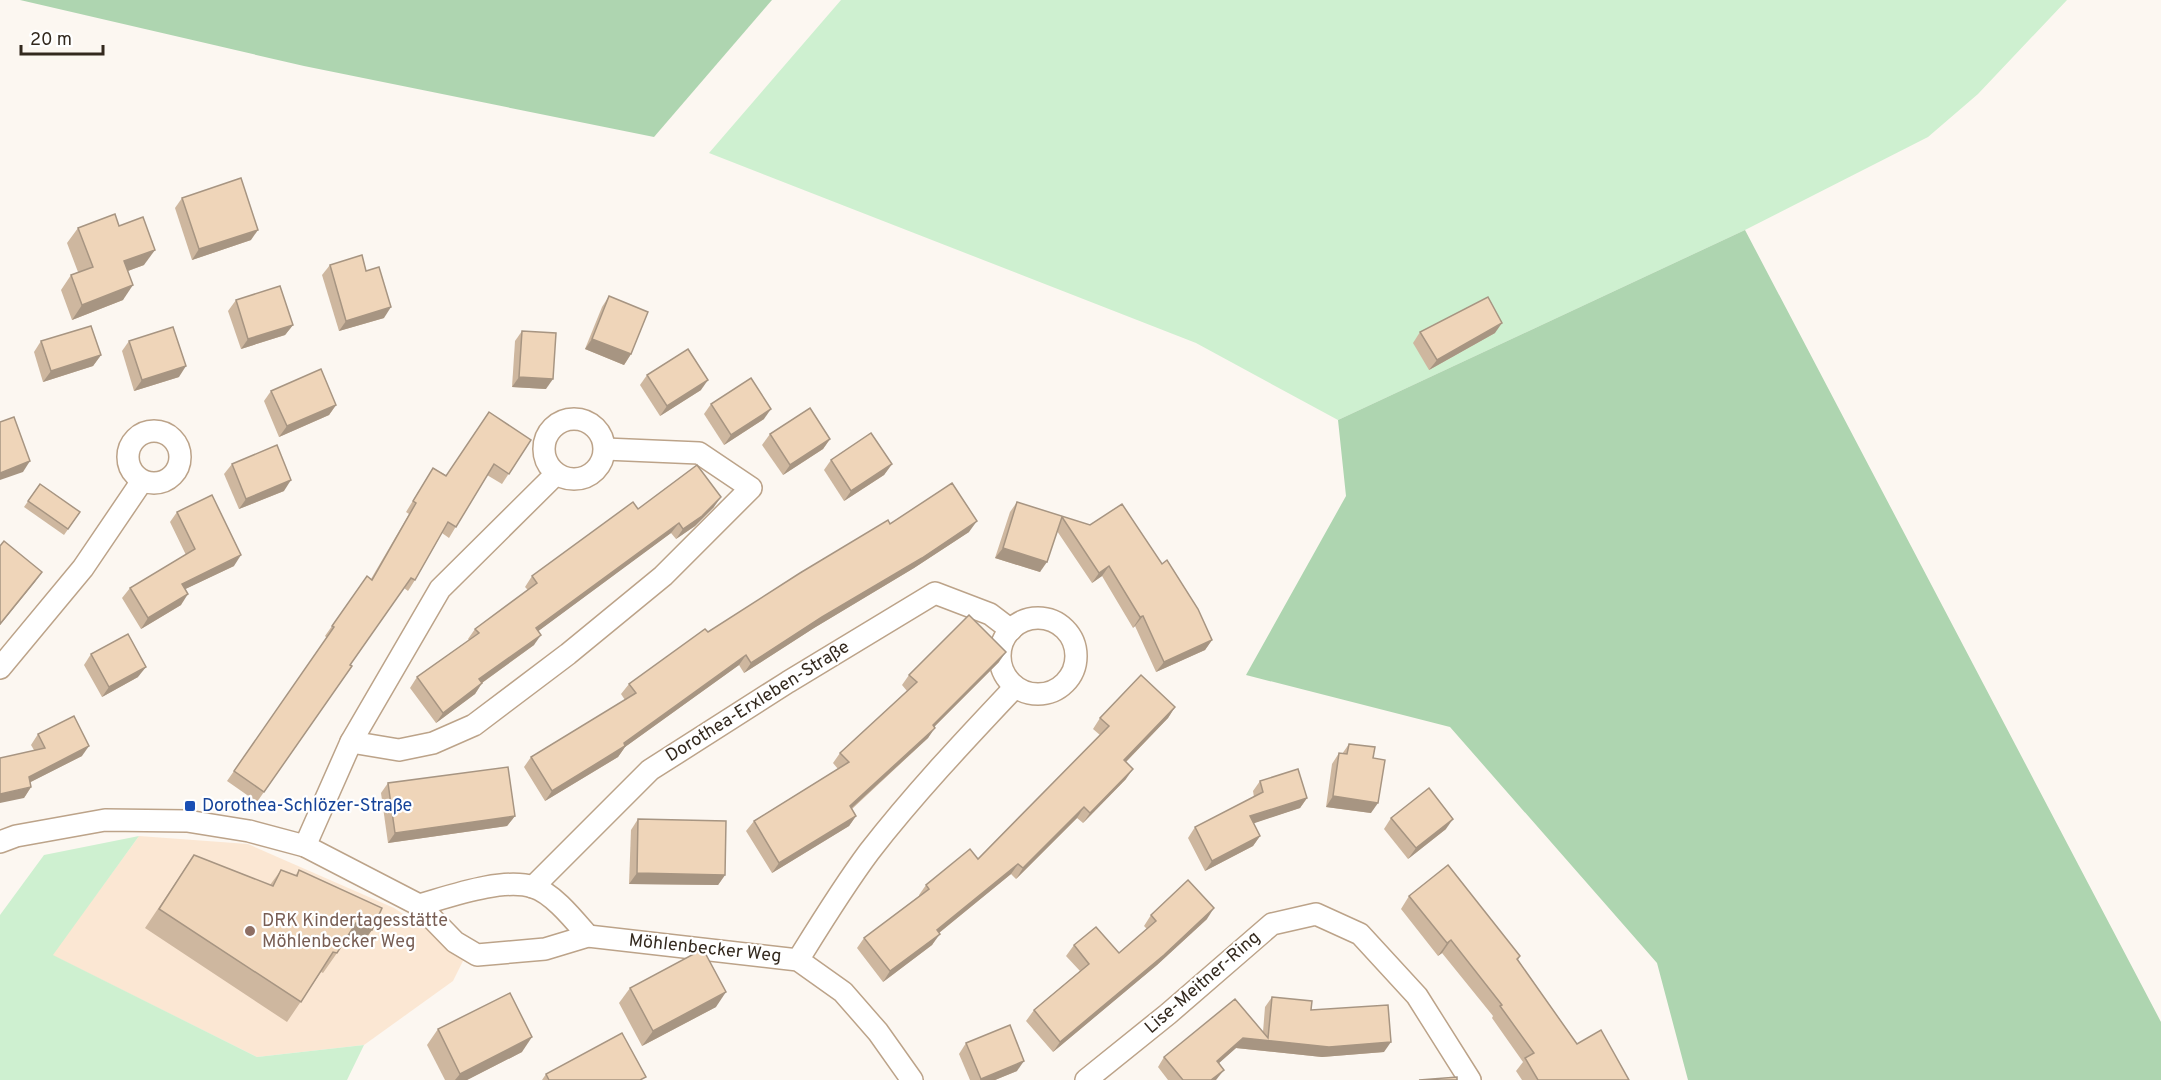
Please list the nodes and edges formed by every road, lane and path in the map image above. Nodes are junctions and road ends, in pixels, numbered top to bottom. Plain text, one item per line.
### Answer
1 (605, 449) junction
2 (556, 474) junction
3 (142, 481) dead end
4 (1011, 630) junction
5 (0, 668) edge
6 (1016, 687) junction
7 (351, 742) junction
8 (0, 842) edge
9 (305, 846) junction
10 (533, 887) junction
11 (418, 905) junction
12 (588, 936) junction
13 (798, 960) junction
14 (912, 1080) edge
15 (1086, 1080) edge
16 (1470, 1080) edge

1 - 2 street
1 - 2 street
1 - 7 street
2 - 7 street
3 - 5 street
4 - 6 street
4 - 6 street
4 - 10 street, Dorothea-Erxleben-Straße
6 - 13 street
7 - 9 street
8 - 9 street, Möhlenbecker Weg
9 - 11 street, Möhlenbecker Weg
10 - 11 street
10 - 12 street
11 - 12 street, Möhlenbecker Weg
12 - 13 street, Möhlenbecker Weg
13 - 14 street, Möhlenbecker Weg
15 - 16 street, Lise-Meitner-Ring

